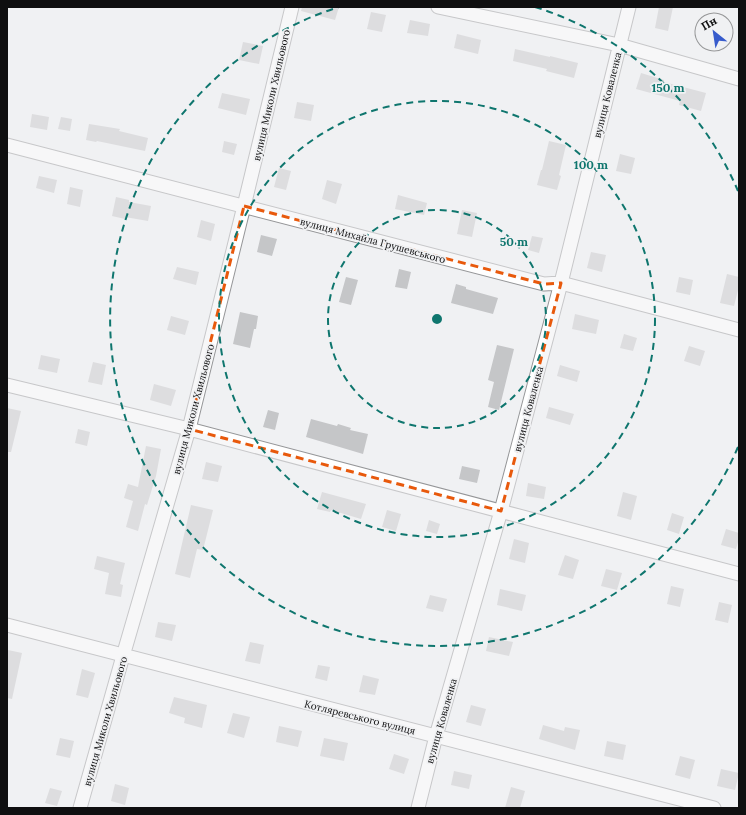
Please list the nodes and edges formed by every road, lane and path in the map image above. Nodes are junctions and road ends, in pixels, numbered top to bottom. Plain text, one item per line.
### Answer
1 (292, 7) edge
2 (438, 7) edge
3 (629, 7) edge
4 (619, 45) junction
5 (739, 79) edge
6 (7, 146) edge
7 (244, 206) junction
8 (561, 283) junction
9 (739, 330) edge
10 (7, 385) edge
11 (189, 429) junction
12 (501, 511) junction
13 (739, 574) edge
14 (7, 625) edge
15 (123, 656) junction
16 (436, 736) junction
17 (80, 808) edge
18 (418, 808) edge
19 (714, 808) edge

1 - 7 street, вулиця Миколи Хвильового
2 - 4 street
3 - 4 street, вулиця Коваленка
4 - 5 street
4 - 8 street, вулиця Коваленка
6 - 7 street, вулиця Михайла Грушевського
7 - 8 street, вулиця Михайла Грушевського
7 - 11 street, вулиця Миколи Хвильового
8 - 9 street, вулиця Михайла Грушевського
8 - 12 street, вулиця Коваленка
10 - 11 street
11 - 12 street
11 - 15 street, вулиця Миколи Хвильового
12 - 13 street
12 - 16 street, вулиця Коваленка
14 - 15 street, Котляревського вулиця
15 - 16 street, Котляревського вулиця
15 - 17 street, вулиця Миколи Хвильового
16 - 18 street, вулиця Коваленка
16 - 19 street, Котляревського вулиця

